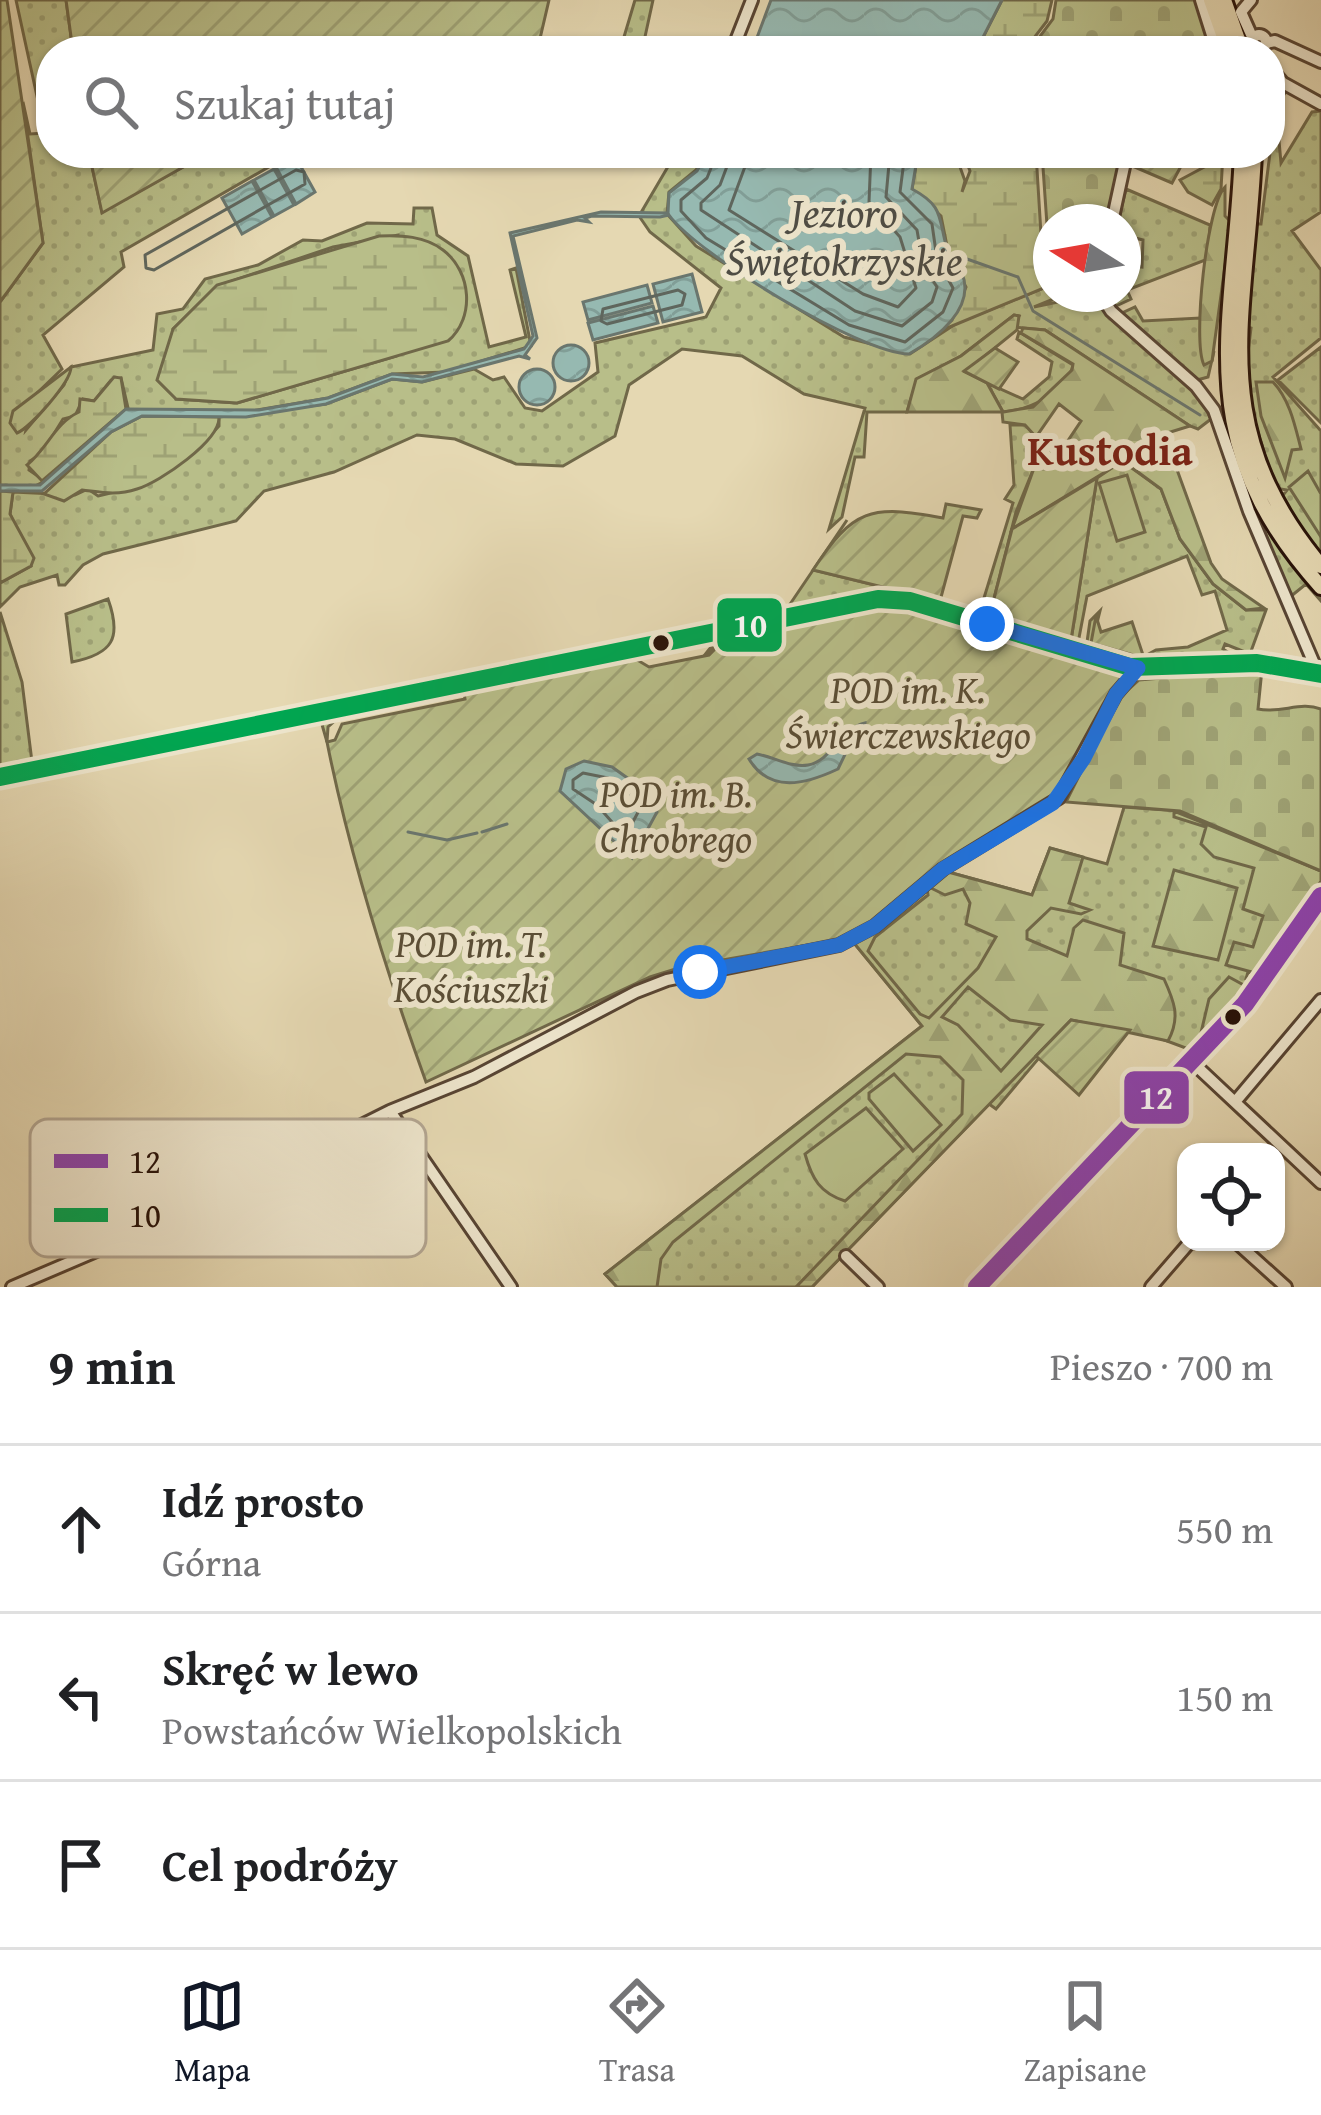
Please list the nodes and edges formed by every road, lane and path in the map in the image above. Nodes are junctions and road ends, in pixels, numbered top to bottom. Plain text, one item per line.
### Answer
1 (752, 0) edge
2 (1202, 0) edge
3 (1211, 0) edge
4 (1224, 0) edge
5 (1251, 0) edge
6 (739, 36) edge
7 (1234, 36) edge
8 (1236, 36) edge
9 (1239, 36) edge
10 (1242, 36) edge
11 (1285, 46) edge
12 (1321, 62) edge
13 (1285, 85) edge
14 (1321, 104) edge
15 (1124, 168) edge
16 (1242, 168) edge
17 (1251, 168) edge
18 (1116, 204) edge
19 (1242, 223) junction
20 (1112, 312) edge
21 (1270, 504) junction
22 (1321, 566) edge
23 (1321, 587) edge
24 (1138, 668) junction
25 (1319, 673) edge
26 (0, 777) edge
27 (1321, 896) edge
28 (1321, 1000) edge
29 (1192, 1060) junction
30 (1235, 1102) junction
31 (390, 1111) junction
32 (374, 1119) edge
33 (396, 1119) edge
34 (1270, 1143) edge
35 (1285, 1156) edge
36 (426, 1163) edge
37 (1321, 1183) edge
38 (1182, 1251) edge
39 (1245, 1251) edge
40 (845, 1256) dead end
41 (82, 1257) edge
42 (12, 1287) edge
43 (511, 1287) edge
44 (878, 1287) edge
45 (977, 1287) edge
46 (1151, 1287) edge
47 (1286, 1287) edge

1 - 6 street
2 - 7 street
3 - 8 main road
4 - 9 main road
5 - 10 street
11 - 12 street
13 - 14 street
15 - 18 street
16 - 19 main road
17 - 19 main road
19 - 21 main road
20 - 25 street
21 - 22 main road
21 - 23 main road
24 - 25 street
24 - 26 street
24 - 31 street
27 - 29 main road
28 - 30 street
29 - 30 street
29 - 45 main road
30 - 34 street
31 - 32 street
31 - 33 street
35 - 37 street
36 - 43 street
38 - 46 street
39 - 47 street
40 - 44 street
41 - 42 street

